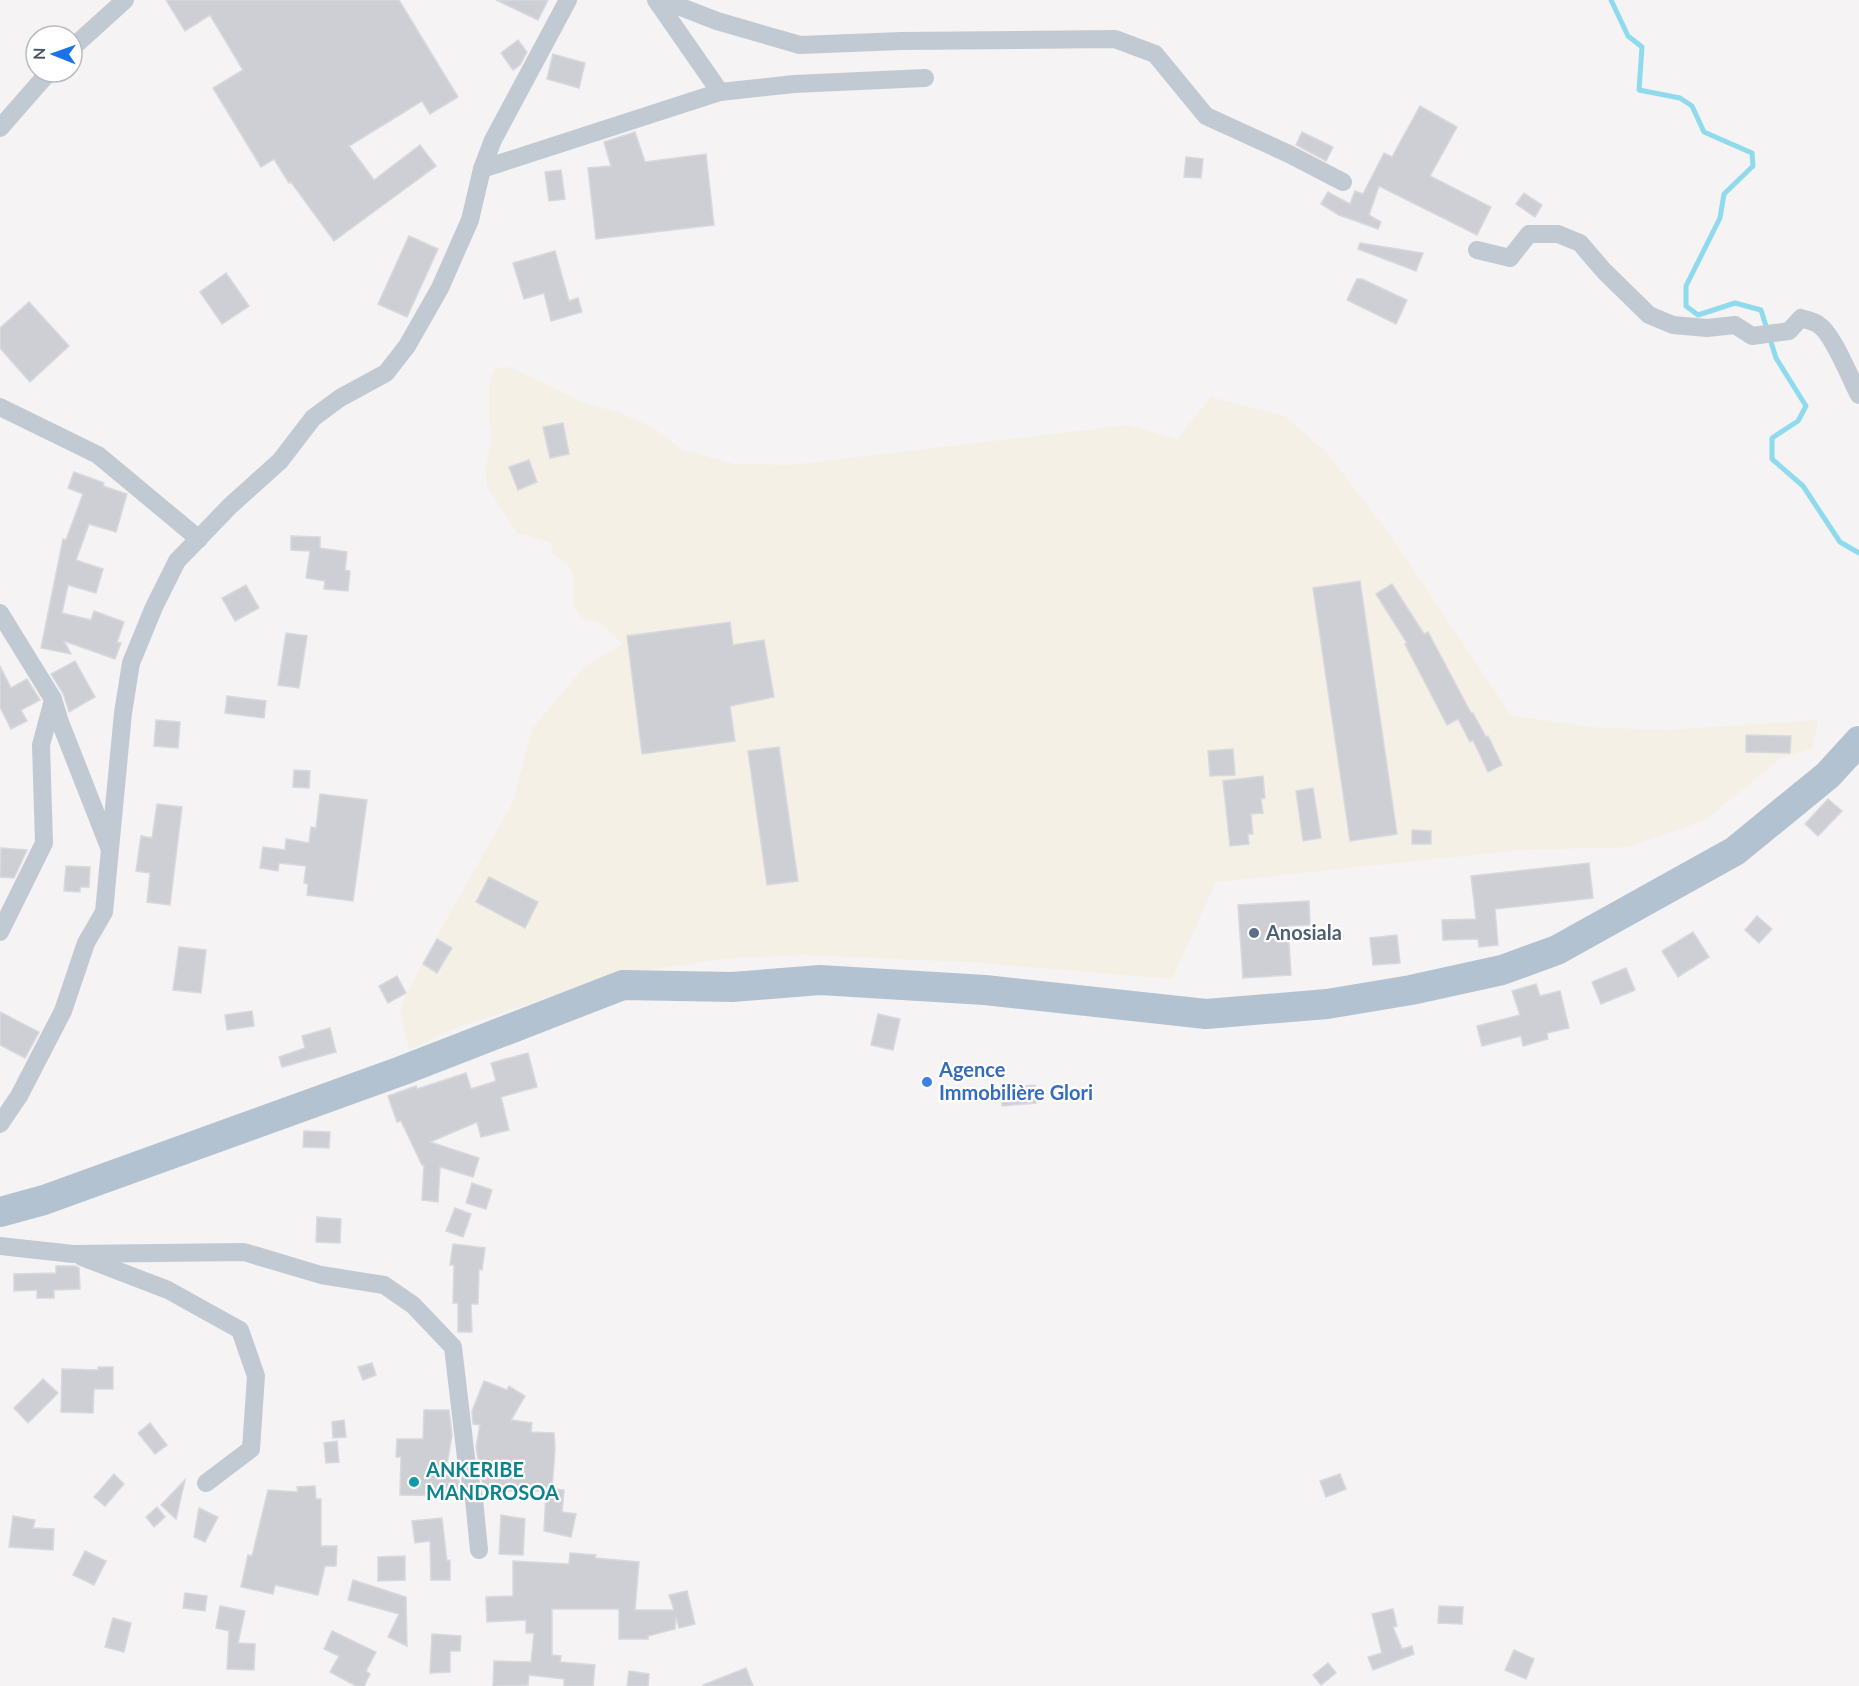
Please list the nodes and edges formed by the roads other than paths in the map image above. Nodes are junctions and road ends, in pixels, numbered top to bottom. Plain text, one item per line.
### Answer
1 (125, 0) edge
2 (568, 0) edge
3 (656, 0) edge
4 (663, 0) edge
5 (84, 37) edge
6 (925, 78) dead end
7 (38, 84) edge
8 (720, 92) junction
9 (0, 128) edge
10 (482, 169) junction
11 (1343, 182) dead end
12 (1477, 250) dead end
13 (1859, 395) edge
14 (0, 407) edge
15 (199, 540) junction
16 (0, 613) edge
17 (53, 699) junction
18 (1859, 741) edge
19 (111, 852) junction
20 (0, 932) edge
21 (0, 1124) edge
22 (0, 1212) edge
23 (0, 1246) edge
24 (73, 1254) junction
25 (206, 1483) dead end
26 (479, 1550) dead end

1 - 5 street
2 - 10 street
3 - 8 street
4 - 11 street
6 - 8 street
7 - 9 street
8 - 10 street
10 - 15 street
12 - 13 street
14 - 15 street
15 - 19 street
16 - 17 street
17 - 19 street
17 - 20 street
18 - 22 main road
19 - 21 street
23 - 24 street
24 - 25 street
24 - 26 street

